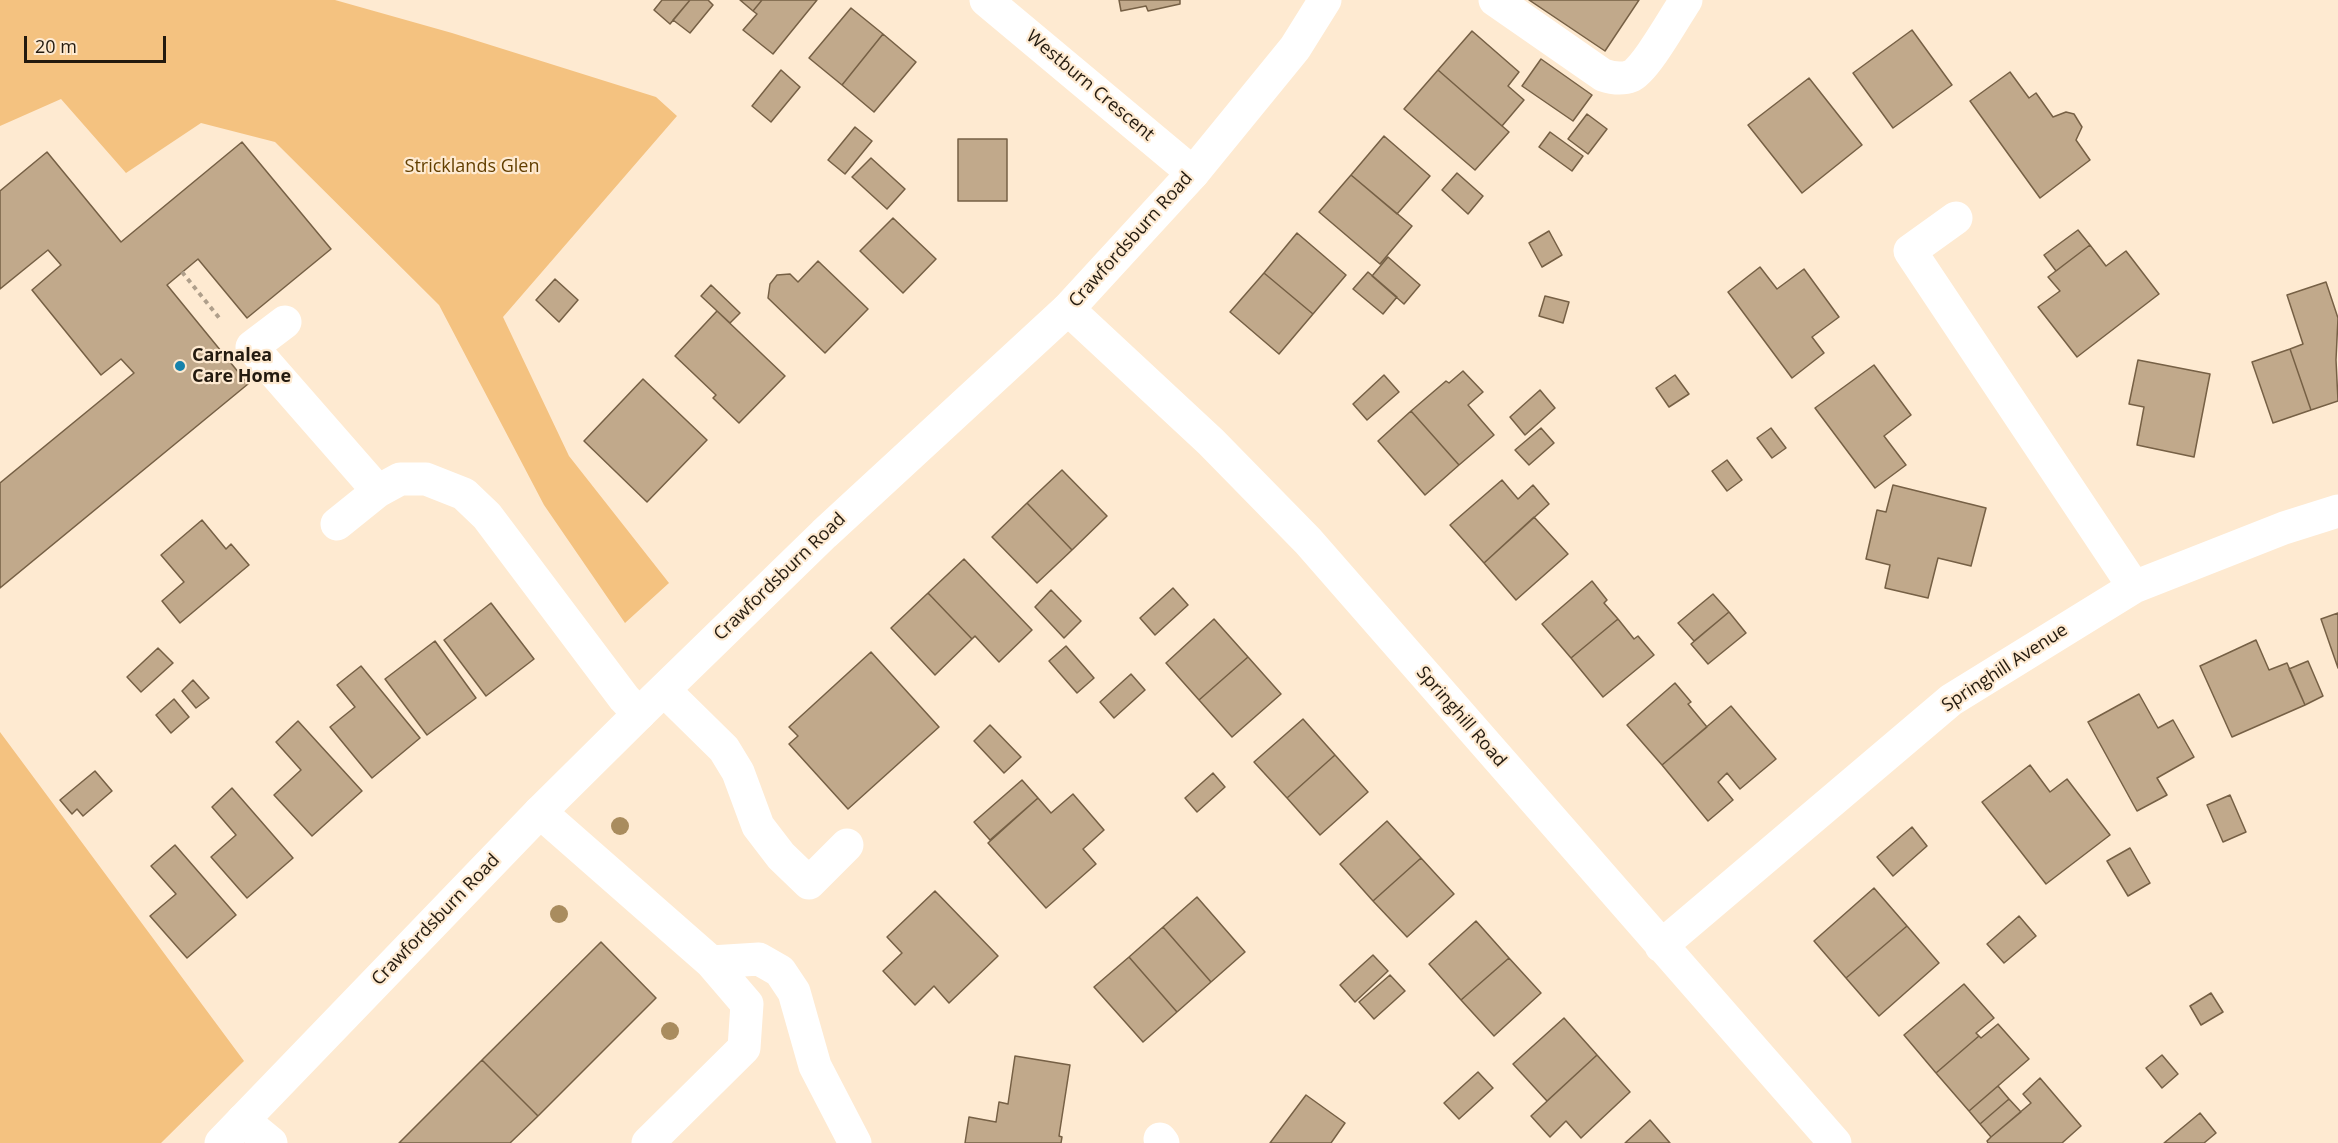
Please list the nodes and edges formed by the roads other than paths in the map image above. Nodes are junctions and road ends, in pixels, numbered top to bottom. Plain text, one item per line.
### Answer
1 (986, 0) edge
2 (1325, 0) edge
3 (1495, 0) edge
4 (1686, 0) edge
5 (1192, 173) junction
6 (1956, 218) dead end
7 (1068, 309) junction
8 (285, 322) dead end
9 (378, 491) junction
10 (2338, 511) edge
11 (337, 524) dead end
12 (2134, 587) junction
13 (664, 690) junction
14 (639, 714) junction
15 (540, 812) junction
16 (847, 845) dead end
17 (1661, 946) junction
18 (711, 962) junction
19 (232, 1131) edge
20 (661, 1139) edge
21 (271, 1143) edge
22 (855, 1143) edge
23 (1835, 1143) edge

1 - 5 street, Westburn Crescent
2 - 5 street, Crawfordsburn Road
3 - 4 street
5 - 7 street, Crawfordsburn Road
6 - 12 street
7 - 13 street, Crawfordsburn Road
7 - 17 street, Springhill Road
8 - 9 street
9 - 11 street
9 - 14 street
10 - 12 street, Springhill Avenue
12 - 17 street, Springhill Avenue
13 - 14 street, Crawfordsburn Road
13 - 16 street
14 - 15 street, Crawfordsburn Road
15 - 18 street
15 - 19 street, Crawfordsburn Road
17 - 23 street, Springhill Road
18 - 20 street
18 - 22 street
19 - 21 street

